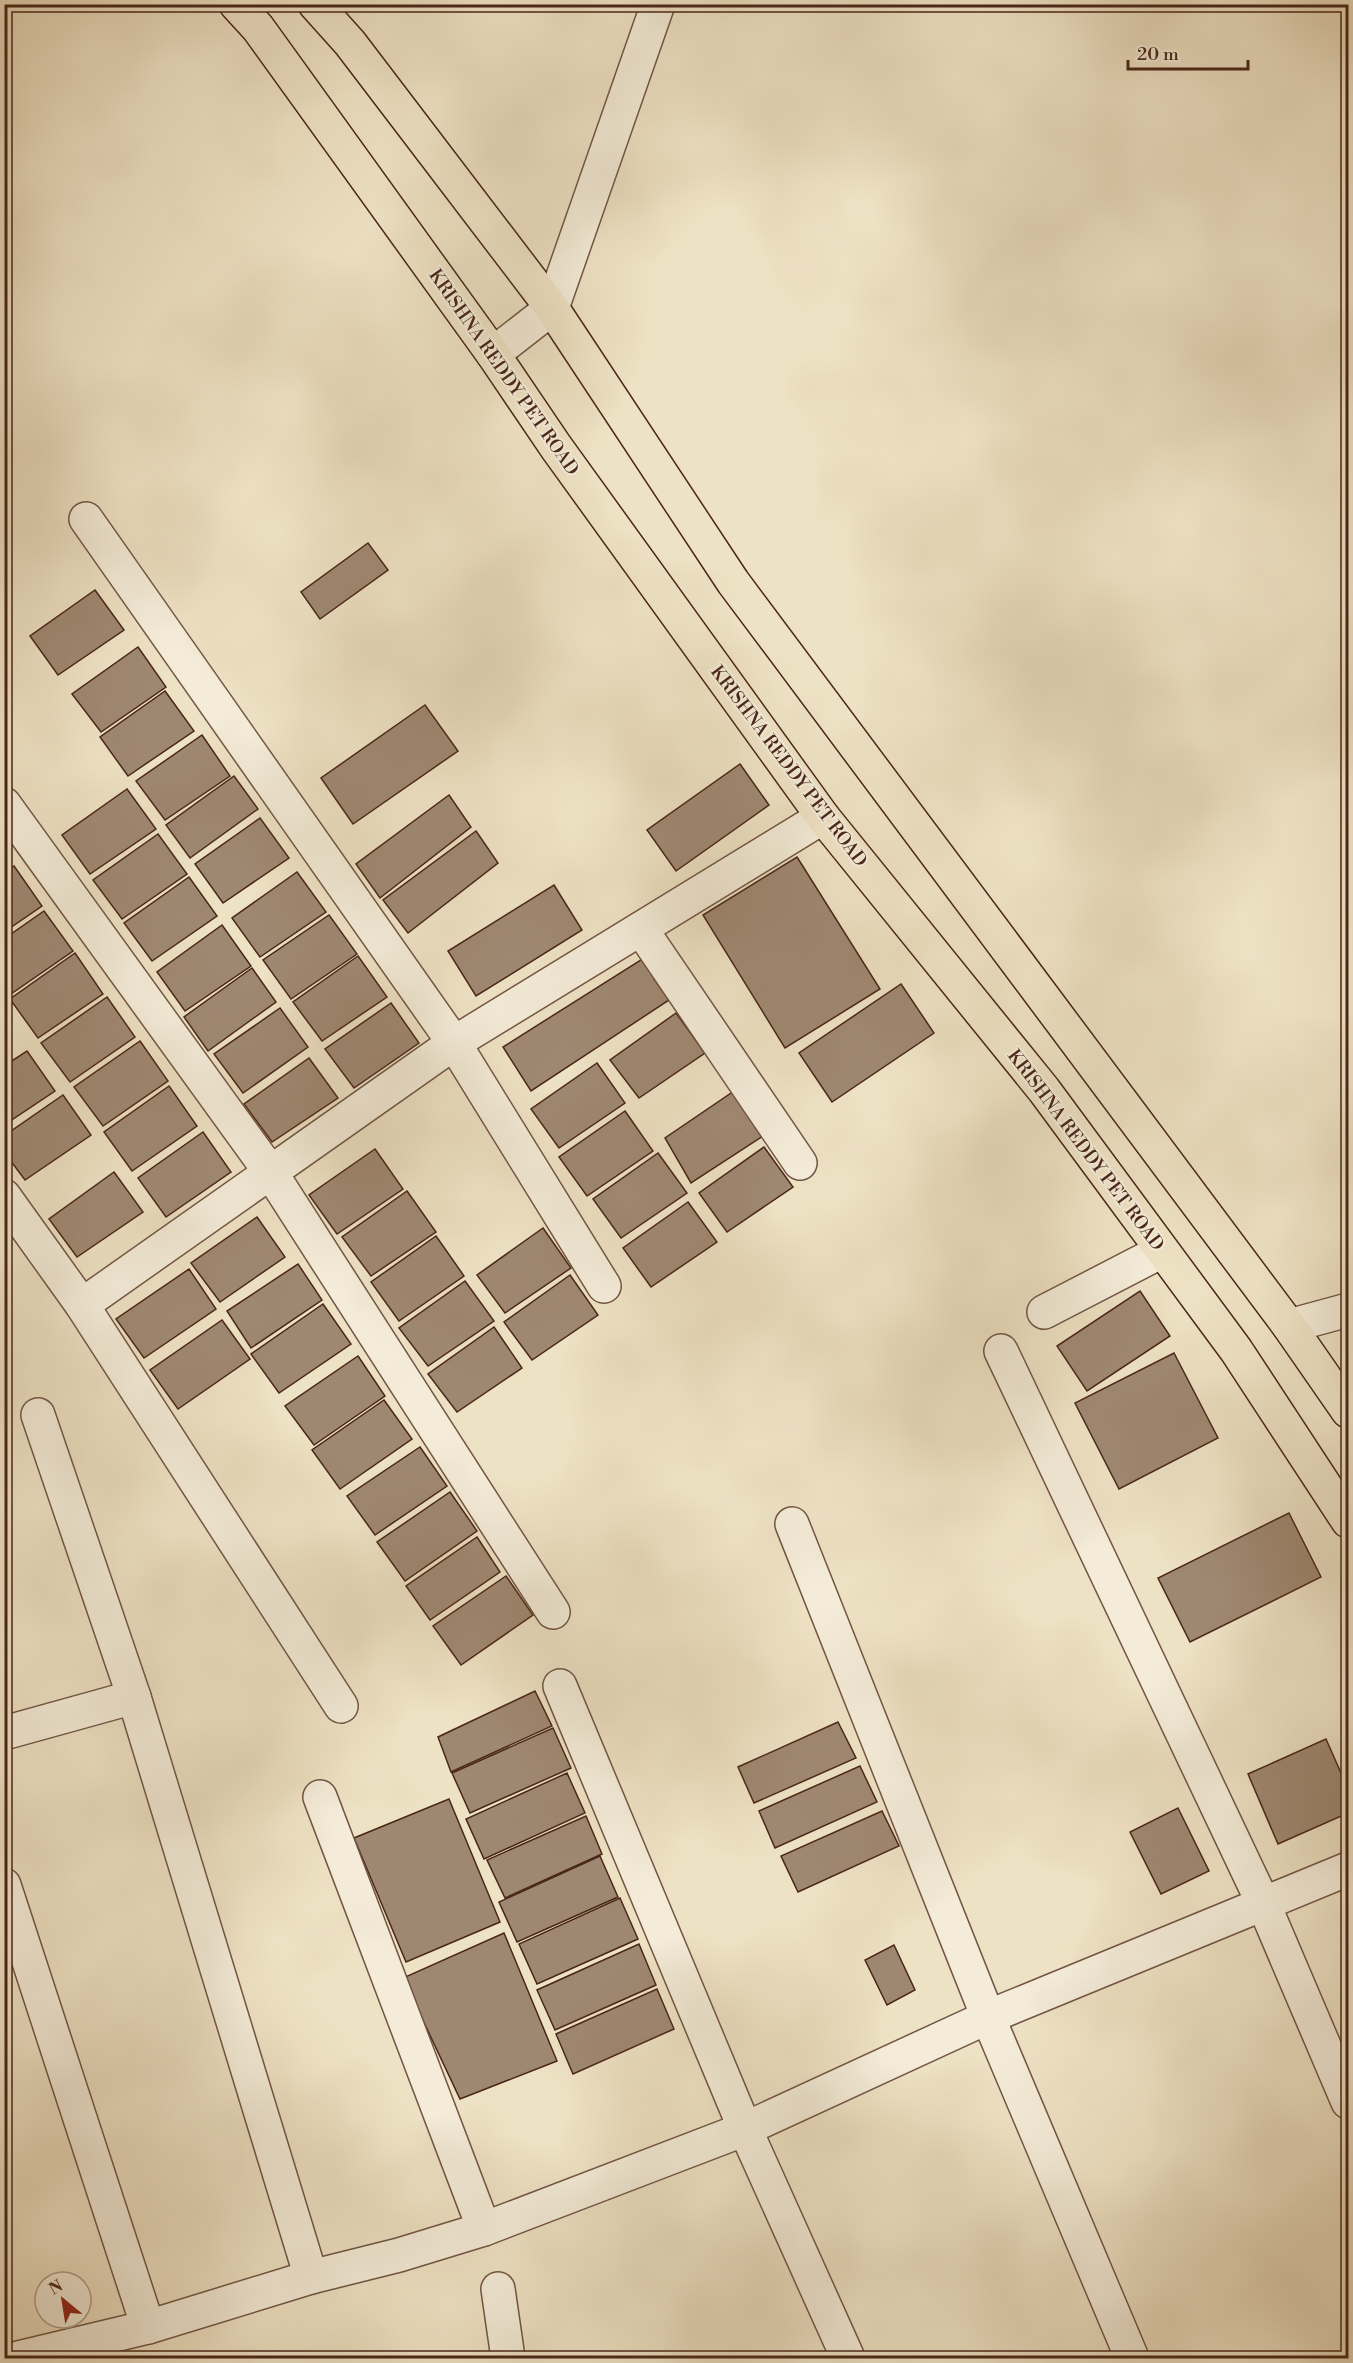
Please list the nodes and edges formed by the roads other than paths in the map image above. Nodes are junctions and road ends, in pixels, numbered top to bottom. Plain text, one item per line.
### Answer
1 (236, 4) edge
2 (315, 4) edge
3 (658, 4) edge
4 (552, 308) junction
5 (493, 354) junction
6 (86, 519) dead end
7 (4, 804) edge
8 (823, 817) junction
9 (641, 928) junction
10 (454, 1043) junction
11 (800, 1163) dead end
12 (271, 1173) junction
13 (4, 1196) edge
14 (1162, 1251) junction
15 (604, 1286) dead end
16 (82, 1305) junction
17 (1348, 1310) edge
18 (1044, 1312) dead end
19 (1289, 1326) junction
20 (1001, 1351) dead end
21 (1348, 1411) edge
22 (38, 1415) dead end
23 (1348, 1521) edge
24 (792, 1524) dead end
25 (553, 1612) dead end
26 (560, 1686) dead end
27 (134, 1697) junction
28 (341, 1706) dead end
29 (4, 1733) edge
30 (320, 1797) dead end
31 (1348, 1869) edge
32 (4, 1885) edge
33 (1264, 1905) junction
34 (988, 2017) junction
35 (1348, 2102) edge
36 (745, 2129) junction
37 (484, 2229) junction
38 (311, 2277) junction
39 (498, 2289) dead end
40 (148, 2327) junction
41 (18, 2358) edge
42 (508, 2358) edge
43 (848, 2358) edge
44 (1132, 2358) edge

1 - 5 main road, KRISHNA REDDY PET ROAD
2 - 4 main road
3 - 4 street
4 - 5 street
4 - 19 main road
5 - 8 main road, KRISHNA REDDY PET ROAD
6 - 10 street
7 - 12 street
8 - 9 street
8 - 14 main road, KRISHNA REDDY PET ROAD
9 - 10 street
9 - 11 street
10 - 12 street
10 - 15 street
12 - 16 street
12 - 25 street
13 - 16 street
14 - 18 street
14 - 23 main road, KRISHNA REDDY PET ROAD
16 - 28 street
17 - 19 street
19 - 21 main road
20 - 33 street
22 - 27 street
24 - 34 street
26 - 36 street
27 - 29 street
27 - 38 street
30 - 37 street
31 - 33 street
32 - 40 street
33 - 34 street
33 - 35 street
34 - 36 street
34 - 44 street
36 - 37 street
36 - 43 street
37 - 38 street
38 - 40 street
39 - 42 street
40 - 41 street

